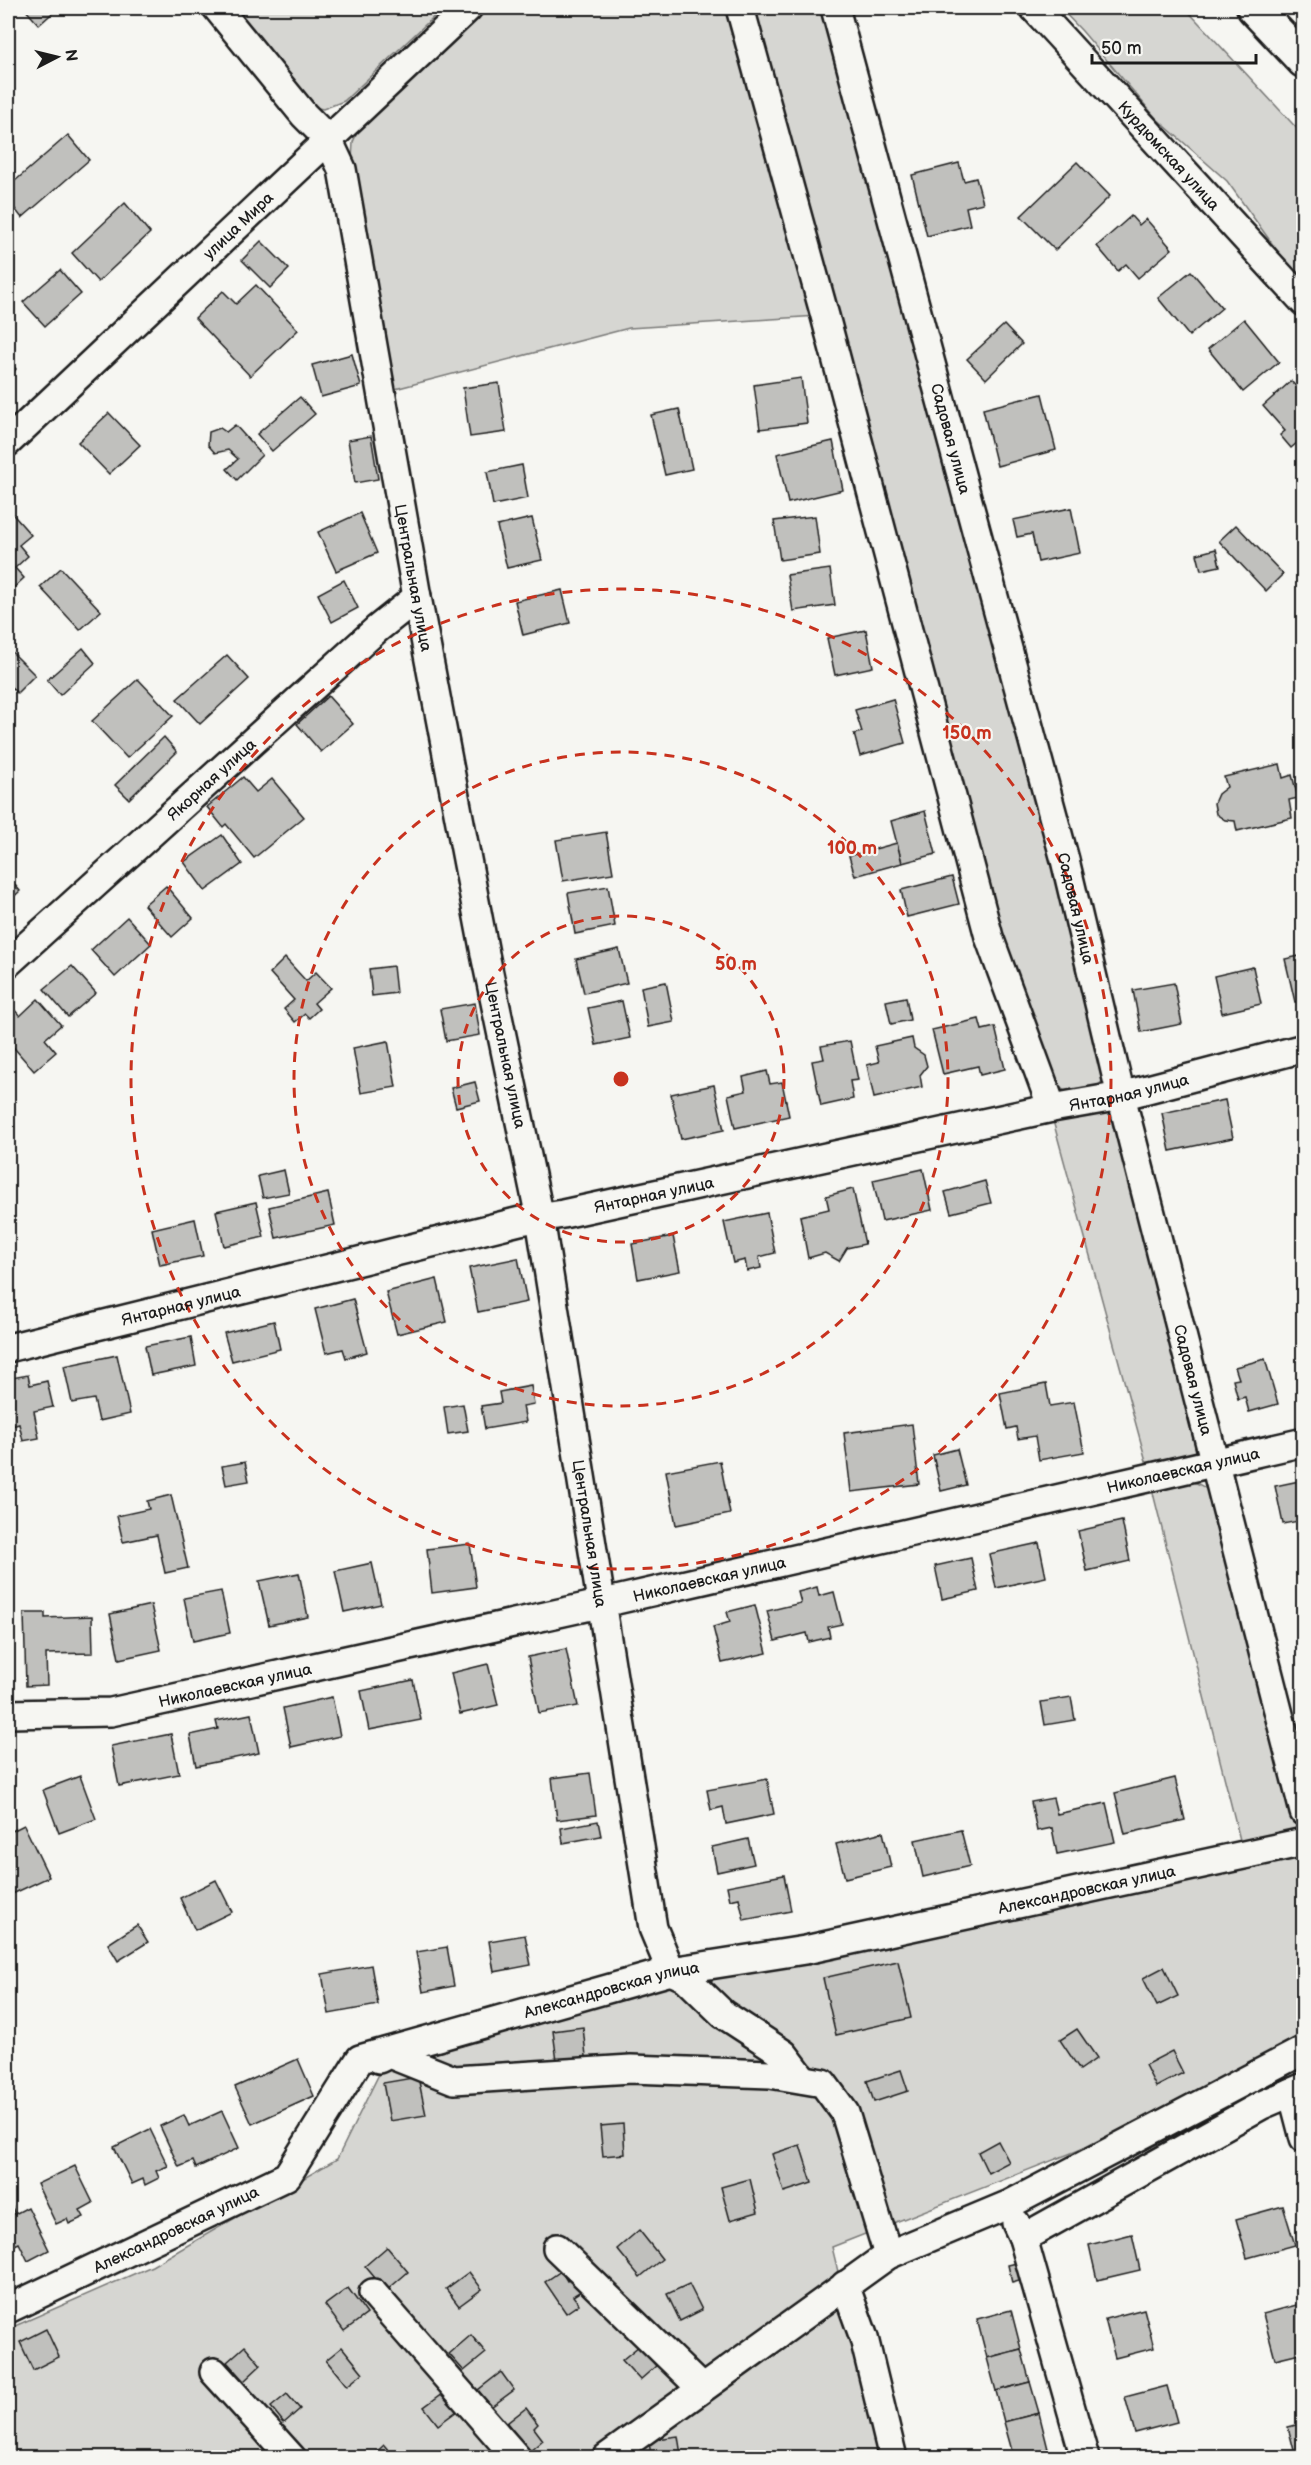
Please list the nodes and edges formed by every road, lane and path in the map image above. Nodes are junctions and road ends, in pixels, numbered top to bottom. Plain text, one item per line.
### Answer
1 (217, 8) edge
2 (468, 8) edge
3 (740, 8) edge
4 (835, 8) edge
5 (1034, 8) edge
6 (1254, 8) edge
7 (1271, 8) edge
8 (1293, 50) edge
9 (328, 139) junction
10 (1304, 302) edge
11 (8, 442) edge
12 (417, 597) junction
13 (8, 963) edge
14 (1304, 1048) edge
15 (1121, 1096) junction
16 (1052, 1108) junction
17 (540, 1218) junction
18 (8, 1347) edge
19 (1304, 1442) edge
20 (1216, 1461) junction
21 (602, 1603) junction
22 (8, 1717) edge
23 (1304, 1812) edge
24 (1304, 1842) edge
25 (671, 1971) junction
26 (1304, 2050) edge
27 (351, 2073) junction
28 (803, 2079) junction
29 (1298, 2090) edge
30 (1304, 2138) edge
31 (1010, 2204) junction
32 (1023, 2238) junction
33 (557, 2248) dead end
34 (888, 2255) junction
35 (845, 2285) junction
36 (373, 2292) dead end
37 (8, 2309) edge
38 (214, 2372) dead end
39 (701, 2388) junction
40 (642, 2445) edge
41 (292, 2457) edge
42 (517, 2457) edge
43 (606, 2457) edge
44 (893, 2457) edge
45 (1085, 2457) edge

1 - 9 street
2 - 9 street, улица Мира
3 - 16 street
4 - 15 street, Садовая улица
5 - 10 street, Курдюмская улица
6 - 8 main road
7 - 8 main road
9 - 11 street, улица Мира
9 - 12 street, Центральная улица
12 - 13 street, Якорная улица
12 - 17 street, Центральная улица
14 - 15 street, Янтарная улица
15 - 16 street, Янтарная улица
15 - 20 street, Садовая улица
16 - 17 street, Янтарная улица
17 - 18 street, Янтарная улица
17 - 21 street, Центральная улица
19 - 20 street, Николаевская улица
20 - 21 street, Николаевская улица
20 - 23 street, Садовая улица
21 - 22 street, Николаевская улица
21 - 25 street, Центральная улица
24 - 25 street, Александровская улица
25 - 27 street, Александровская улица
25 - 28 street
26 - 31 street
27 - 28 street
27 - 37 street, Александровская улица
28 - 34 street
29 - 30 street
29 - 32 street
31 - 32 street
31 - 34 street
32 - 45 street
33 - 39 street
34 - 35 street
35 - 39 street
35 - 44 street
36 - 42 street
38 - 41 street
39 - 40 street
40 - 43 street

